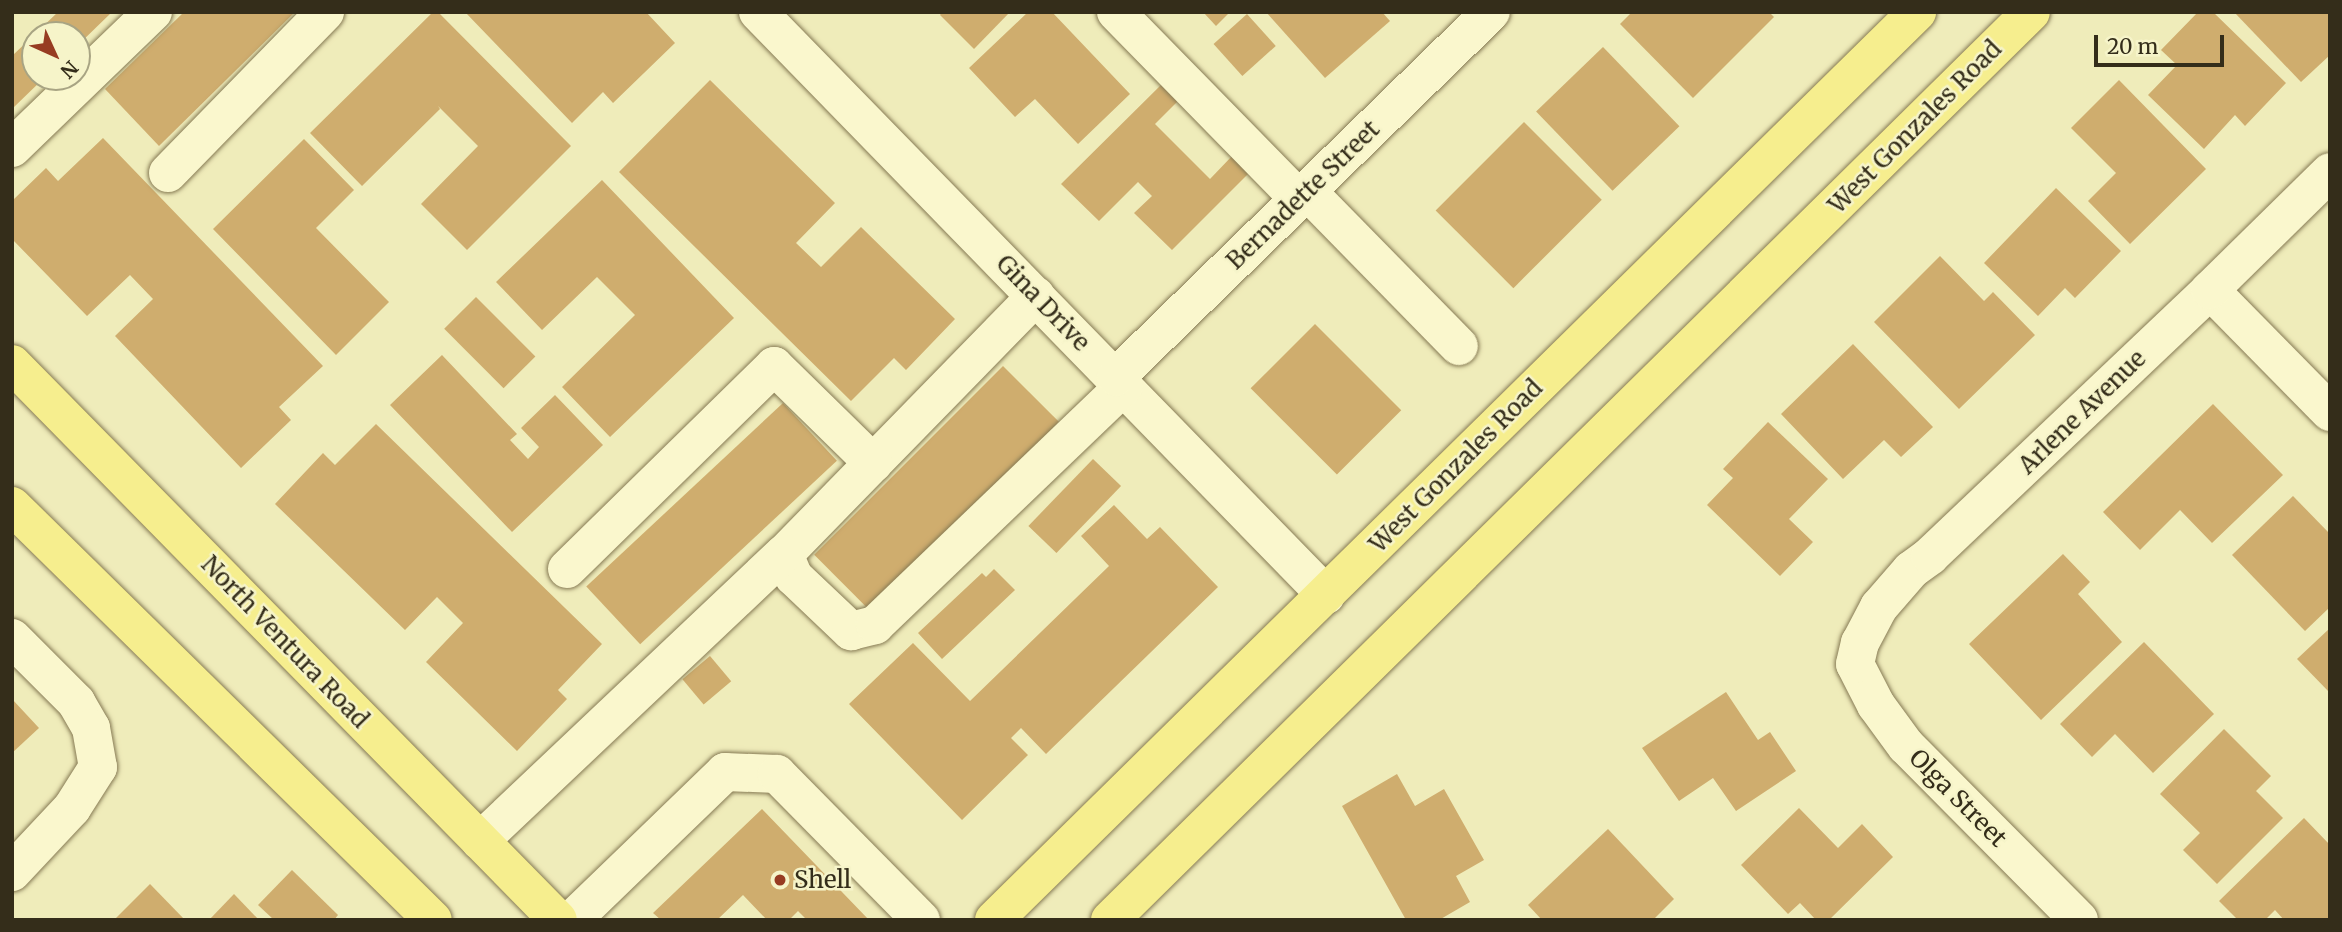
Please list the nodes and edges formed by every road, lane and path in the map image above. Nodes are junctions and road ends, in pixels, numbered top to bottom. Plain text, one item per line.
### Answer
1 (153, 12) edge
2 (325, 12) edge
3 (758, 12) edge
4 (1116, 12) edge
5 (1917, 12) edge
6 (2031, 12) edge
7 (1488, 13) edge
8 (12, 148) edge
9 (2330, 172) edge
10 (169, 173) dead end
11 (1303, 195) junction
12 (2210, 290) junction
13 (1036, 296) junction
14 (1459, 346) dead end
15 (12, 364) edge
16 (1120, 382) junction
17 (2330, 412) edge
18 (873, 463) junction
19 (12, 506) edge
20 (784, 554) junction
21 (567, 569) dead end
22 (1326, 594) junction
23 (12, 638) edge
24 (1855, 664) joint
25 (481, 841) junction
26 (12, 872) edge
27 (433, 920) edge
28 (558, 920) edge
29 (572, 920) edge
30 (921, 920) edge
31 (994, 920) edge
32 (1110, 920) edge
33 (2079, 920) edge

1 - 8 street
2 - 10 street
3 - 13 street, Gina Drive
4 - 11 street
5 - 22 main road, West Gonzales Road
6 - 32 main road, West Gonzales Road
7 - 11 street, Bernadette Street
9 - 12 street, Arlene Avenue
11 - 14 street
11 - 16 street, Bernadette Street
12 - 17 street
12 - 24 street, Arlene Avenue
13 - 16 street, Gina Drive
13 - 18 street
15 - 25 main road, North Ventura Road
16 - 20 street, Bernadette Street
16 - 22 street, Gina Drive
18 - 20 street
18 - 21 street
19 - 27 main road
20 - 25 street
22 - 31 main road, West Gonzales Road
23 - 26 street
24 - 33 street, Olga Street
25 - 28 main road, North Ventura Road
29 - 30 street

